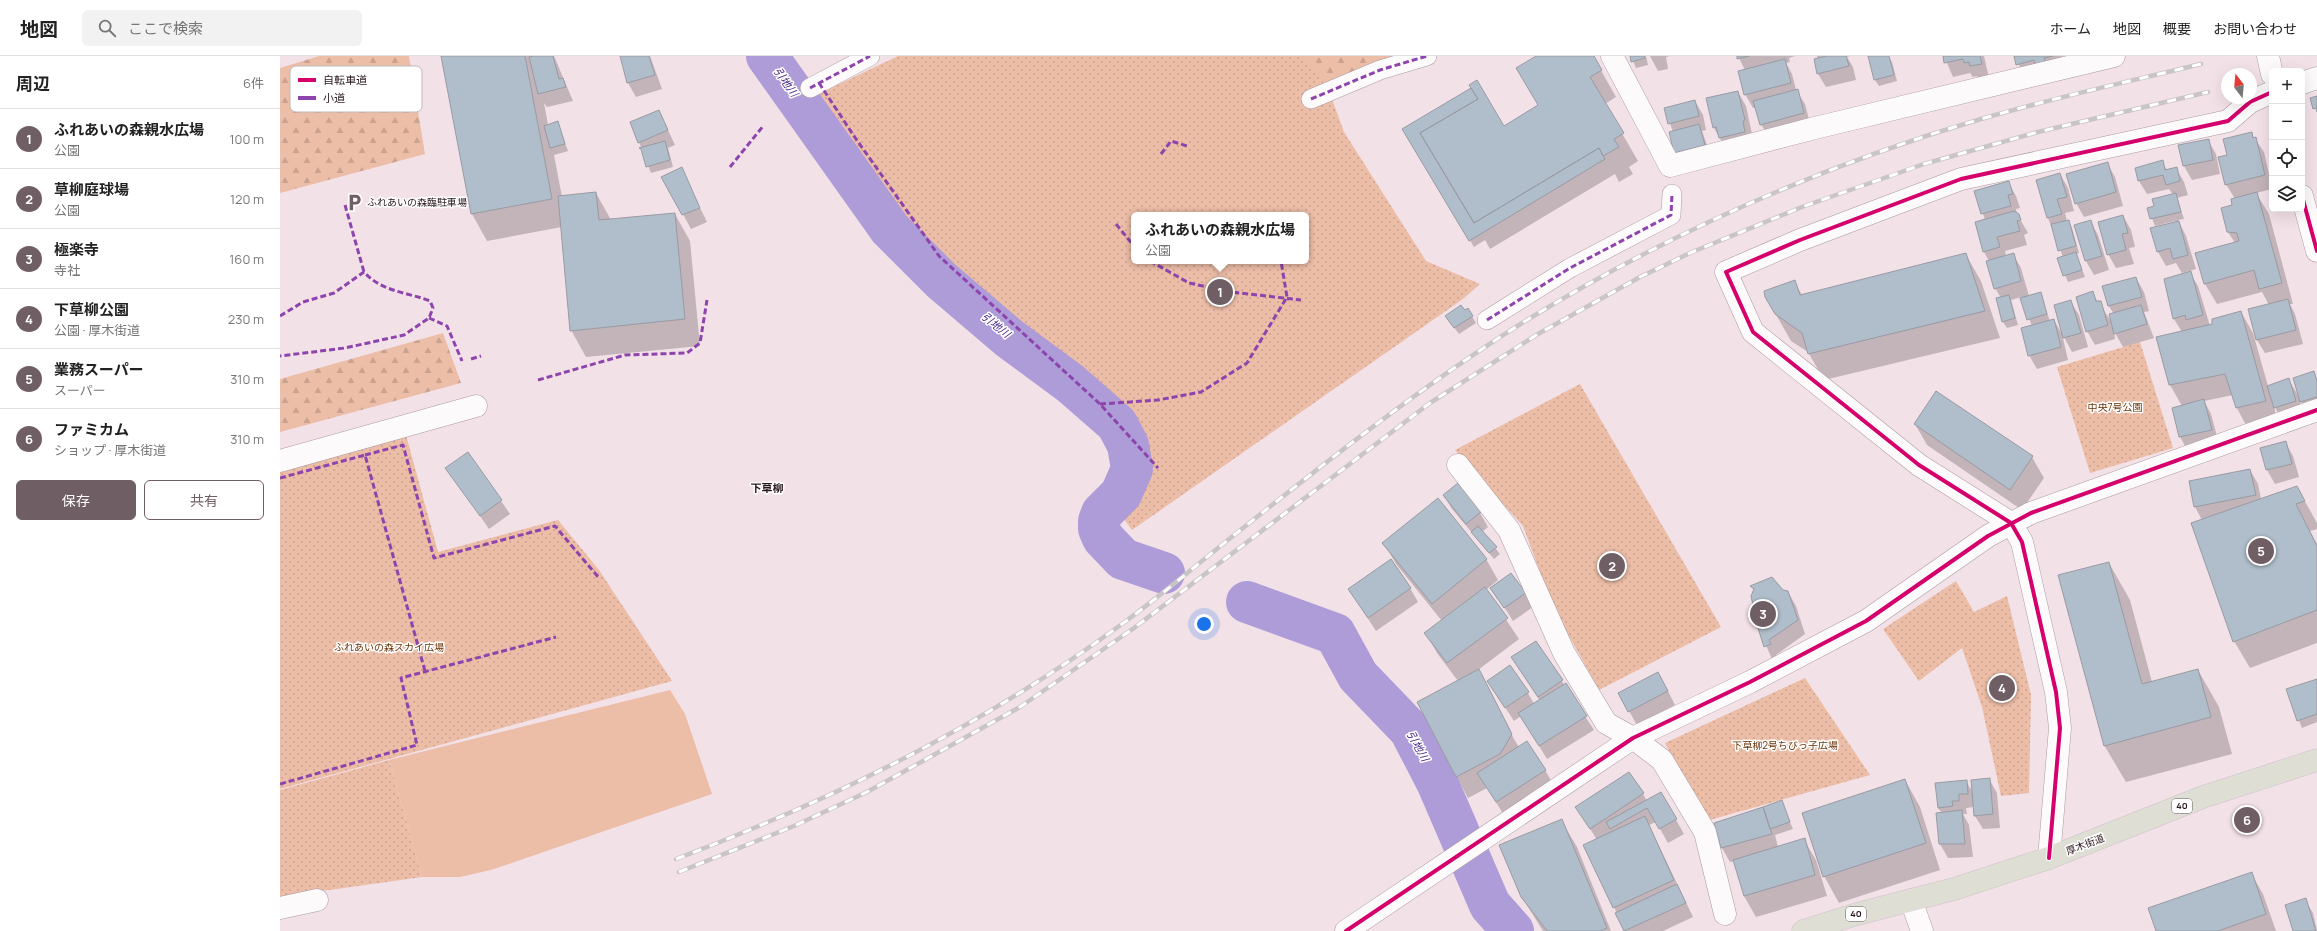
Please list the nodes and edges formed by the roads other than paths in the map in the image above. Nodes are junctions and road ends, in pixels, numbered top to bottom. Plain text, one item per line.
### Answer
1 (870, 56) edge
2 (1427, 56) edge
3 (1612, 56) edge
4 (2114, 56) edge
5 (2268, 56) edge
6 (2271, 68) edge
7 (2317, 78) edge
8 (2305, 82) edge
9 (810, 88) dead end
10 (2269, 93) edge
11 (1310, 98) dead end
12 (1672, 194) dead end
13 (2305, 207) edge
14 (2317, 251) edge
15 (1487, 320) dead end
16 (476, 406) dead end
17 (2317, 410) edge
18 (280, 461) edge
19 (1458, 465) dead end
20 (2011, 523) junction
21 (1633, 738) junction
22 (2317, 760) edge
23 (2049, 858) junction
24 (317, 900) dead end
25 (1911, 900) junction
26 (280, 908) edge
27 (1725, 914) dead end
28 (1346, 931) edge
29 (1803, 931) edge
30 (1922, 931) edge

1 - 9 street
2 - 11 street
3 - 4 street
5 - 6 street
7 - 8 street
10 - 20 street
12 - 15 street
13 - 14 street
16 - 18 street
17 - 20 street
19 - 21 street
20 - 21 street
20 - 23 street
21 - 27 street
21 - 28 street
22 - 23 main road, 厚木街道 / 40
23 - 25 main road, 厚木街道 / 40
24 - 26 street
25 - 29 main road, 厚木街道 / 40
25 - 30 street

